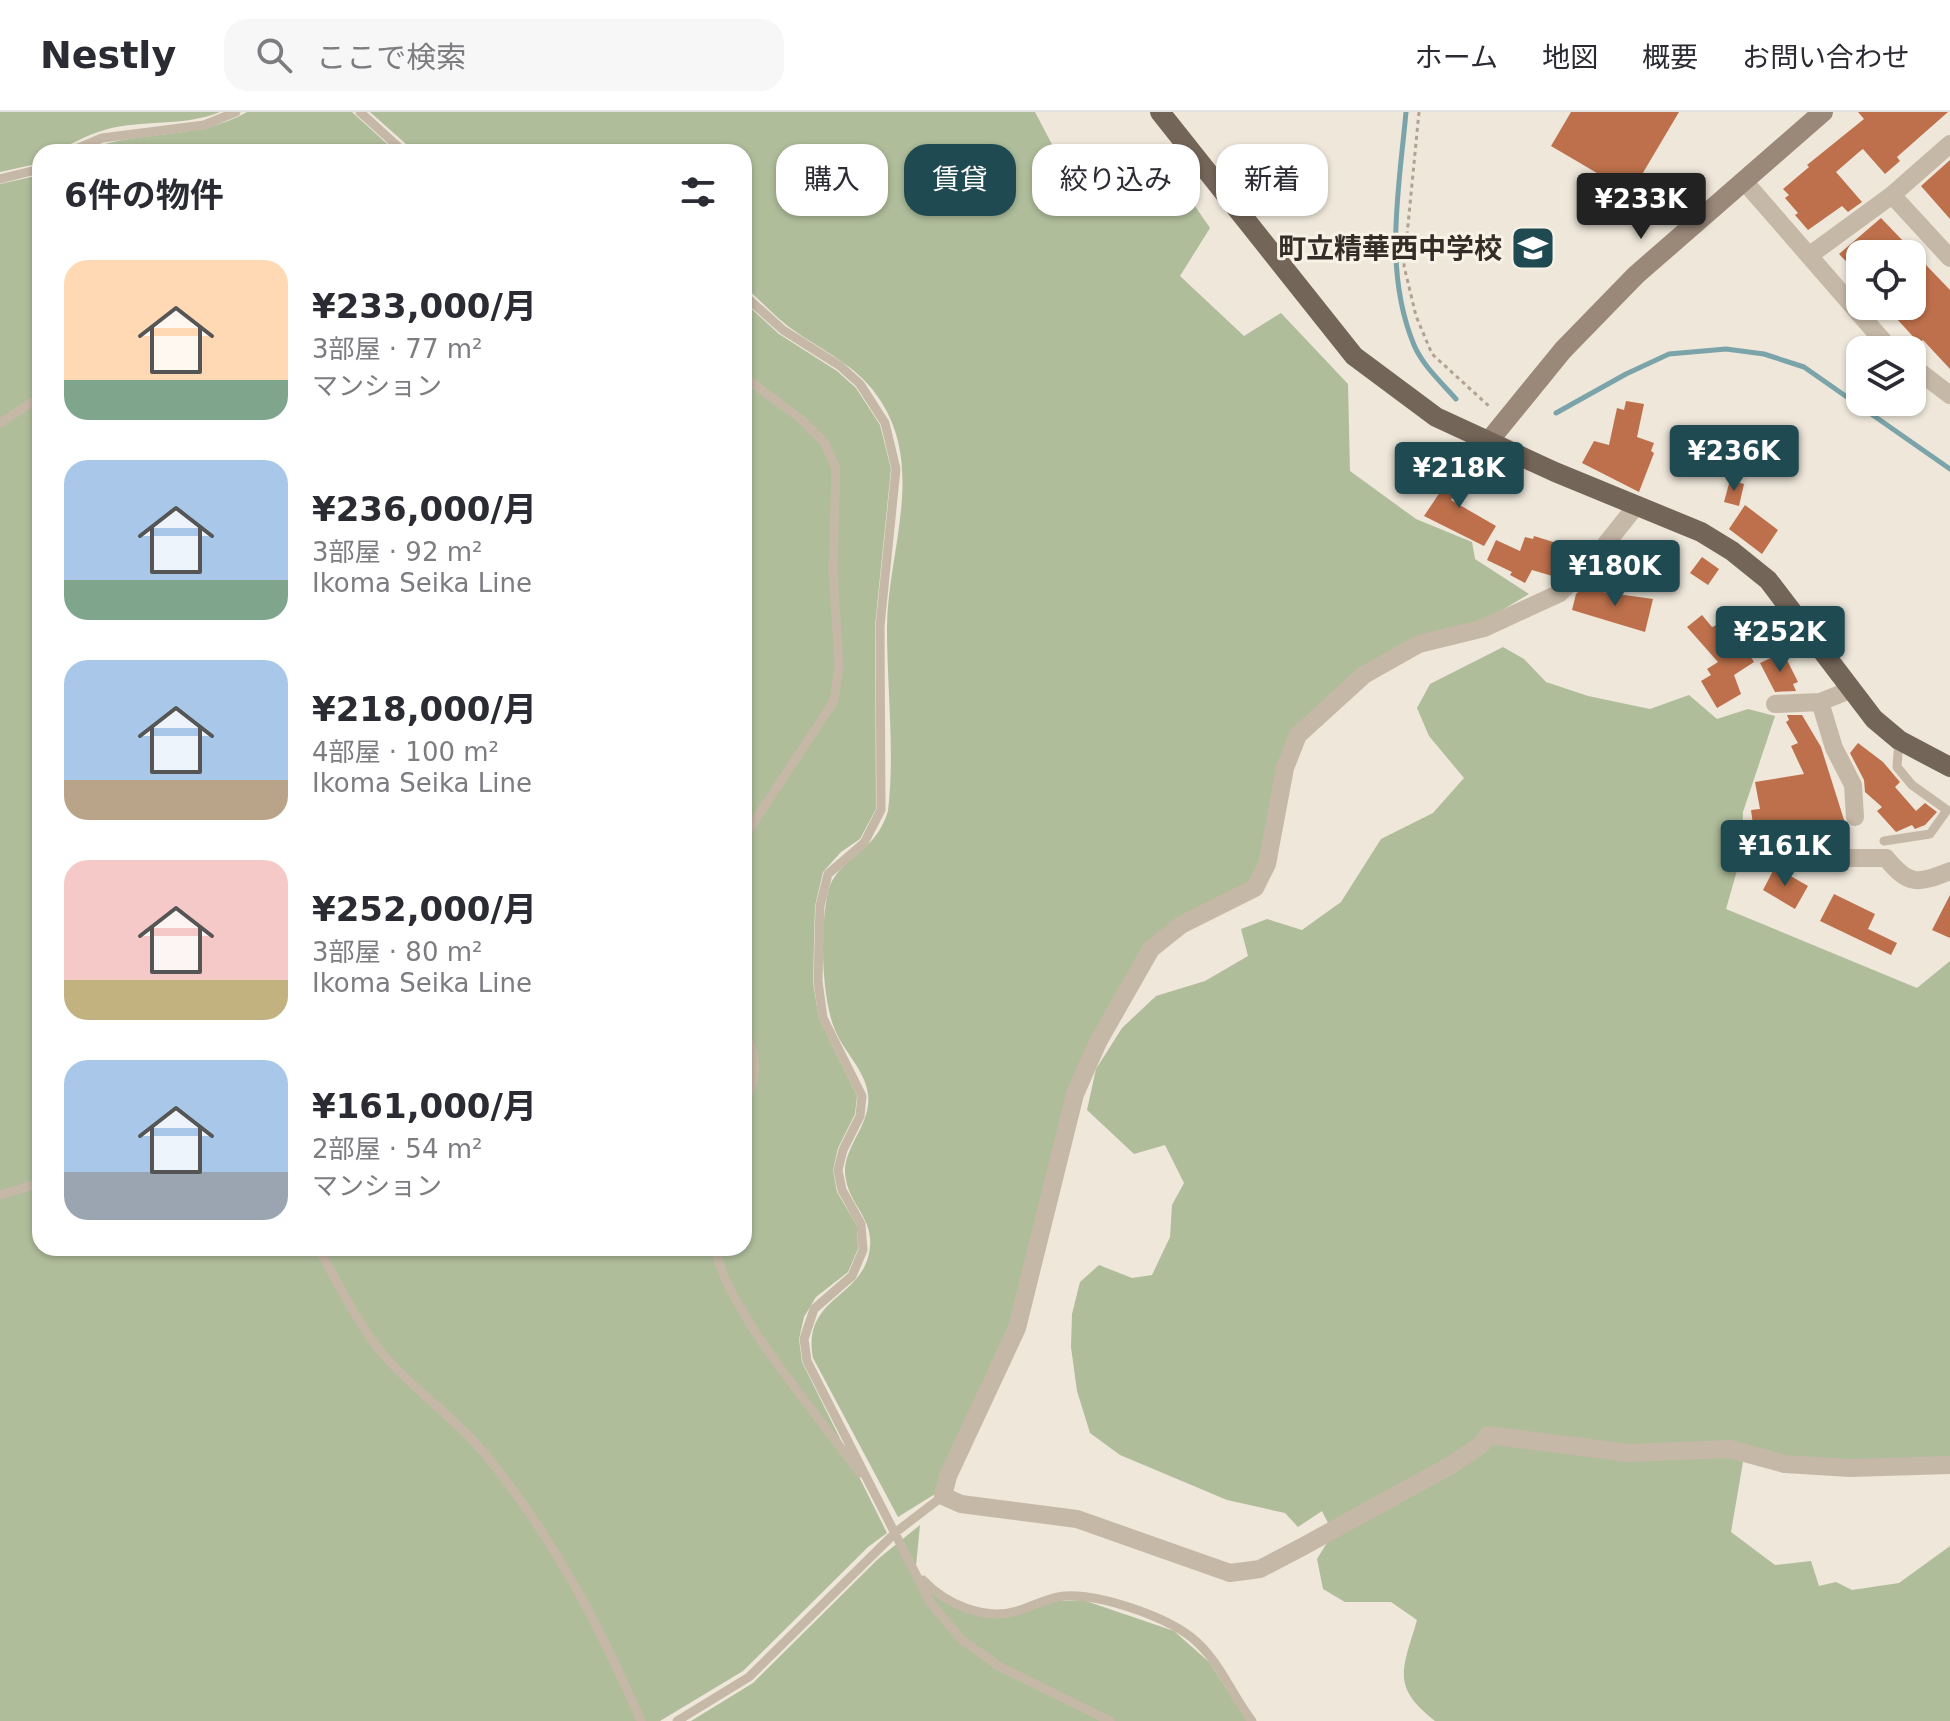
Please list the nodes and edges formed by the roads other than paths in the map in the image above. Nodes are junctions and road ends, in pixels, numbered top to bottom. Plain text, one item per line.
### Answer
1 (236, 112) edge
2 (360, 112) edge
3 (1160, 112) edge
4 (1823, 112) edge
5 (88, 144) edge
6 (395, 144) edge
7 (1950, 144) edge
8 (32, 171) edge
9 (0, 179) edge
10 (1744, 181) junction
11 (1892, 195) junction
12 (1810, 255) junction
13 (1950, 258) edge
14 (752, 302) edge
15 (1879, 336) edge
16 (1926, 377) edge
17 (752, 383) edge
18 (1950, 395) edge
19 (32, 402) edge
20 (0, 423) edge
21 (1488, 442) junction
22 (1637, 505) junction
23 (1850, 690) junction
24 (1820, 702) junction
25 (1775, 704) dead end
26 (1899, 740) junction
27 (1950, 767) edge
28 (1855, 817) dead end
29 (752, 825) edge
30 (1884, 841) dead end
31 (1817, 853) dead end
32 (1950, 871) edge
33 (752, 1051) edge
34 (752, 1088) edge
35 (32, 1185) edge
36 (0, 1195) edge
37 (323, 1256) edge
38 (718, 1256) edge
39 (1950, 1465) edge
40 (876, 1495) junction
41 (943, 1496) junction
42 (896, 1532) junction
43 (918, 1574) junction
44 (641, 1721) edge
45 (677, 1721) edge
46 (1110, 1721) edge
47 (1252, 1721) edge

1 - 5 lane
2 - 6 lane
3 - 21 main road
4 - 10 street
7 - 11 street
8 - 9 lane
10 - 12 street
10 - 21 street
11 - 12 street
11 - 13 street
12 - 15 street
14 - 40 lane
16 - 18 street
17 - 29 lane
19 - 20 lane
21 - 22 main road
22 - 23 main road
22 - 41 street
23 - 24 street
23 - 26 main road
24 - 25 street
24 - 28 street
26 - 27 main road
26 - 30 lane
31 - 32 street
33 - 34 lane
35 - 36 lane
37 - 44 lane
38 - 40 lane
39 - 41 street
40 - 42 lane
41 - 42 lane
42 - 43 lane
42 - 45 lane
43 - 46 lane
43 - 47 lane

